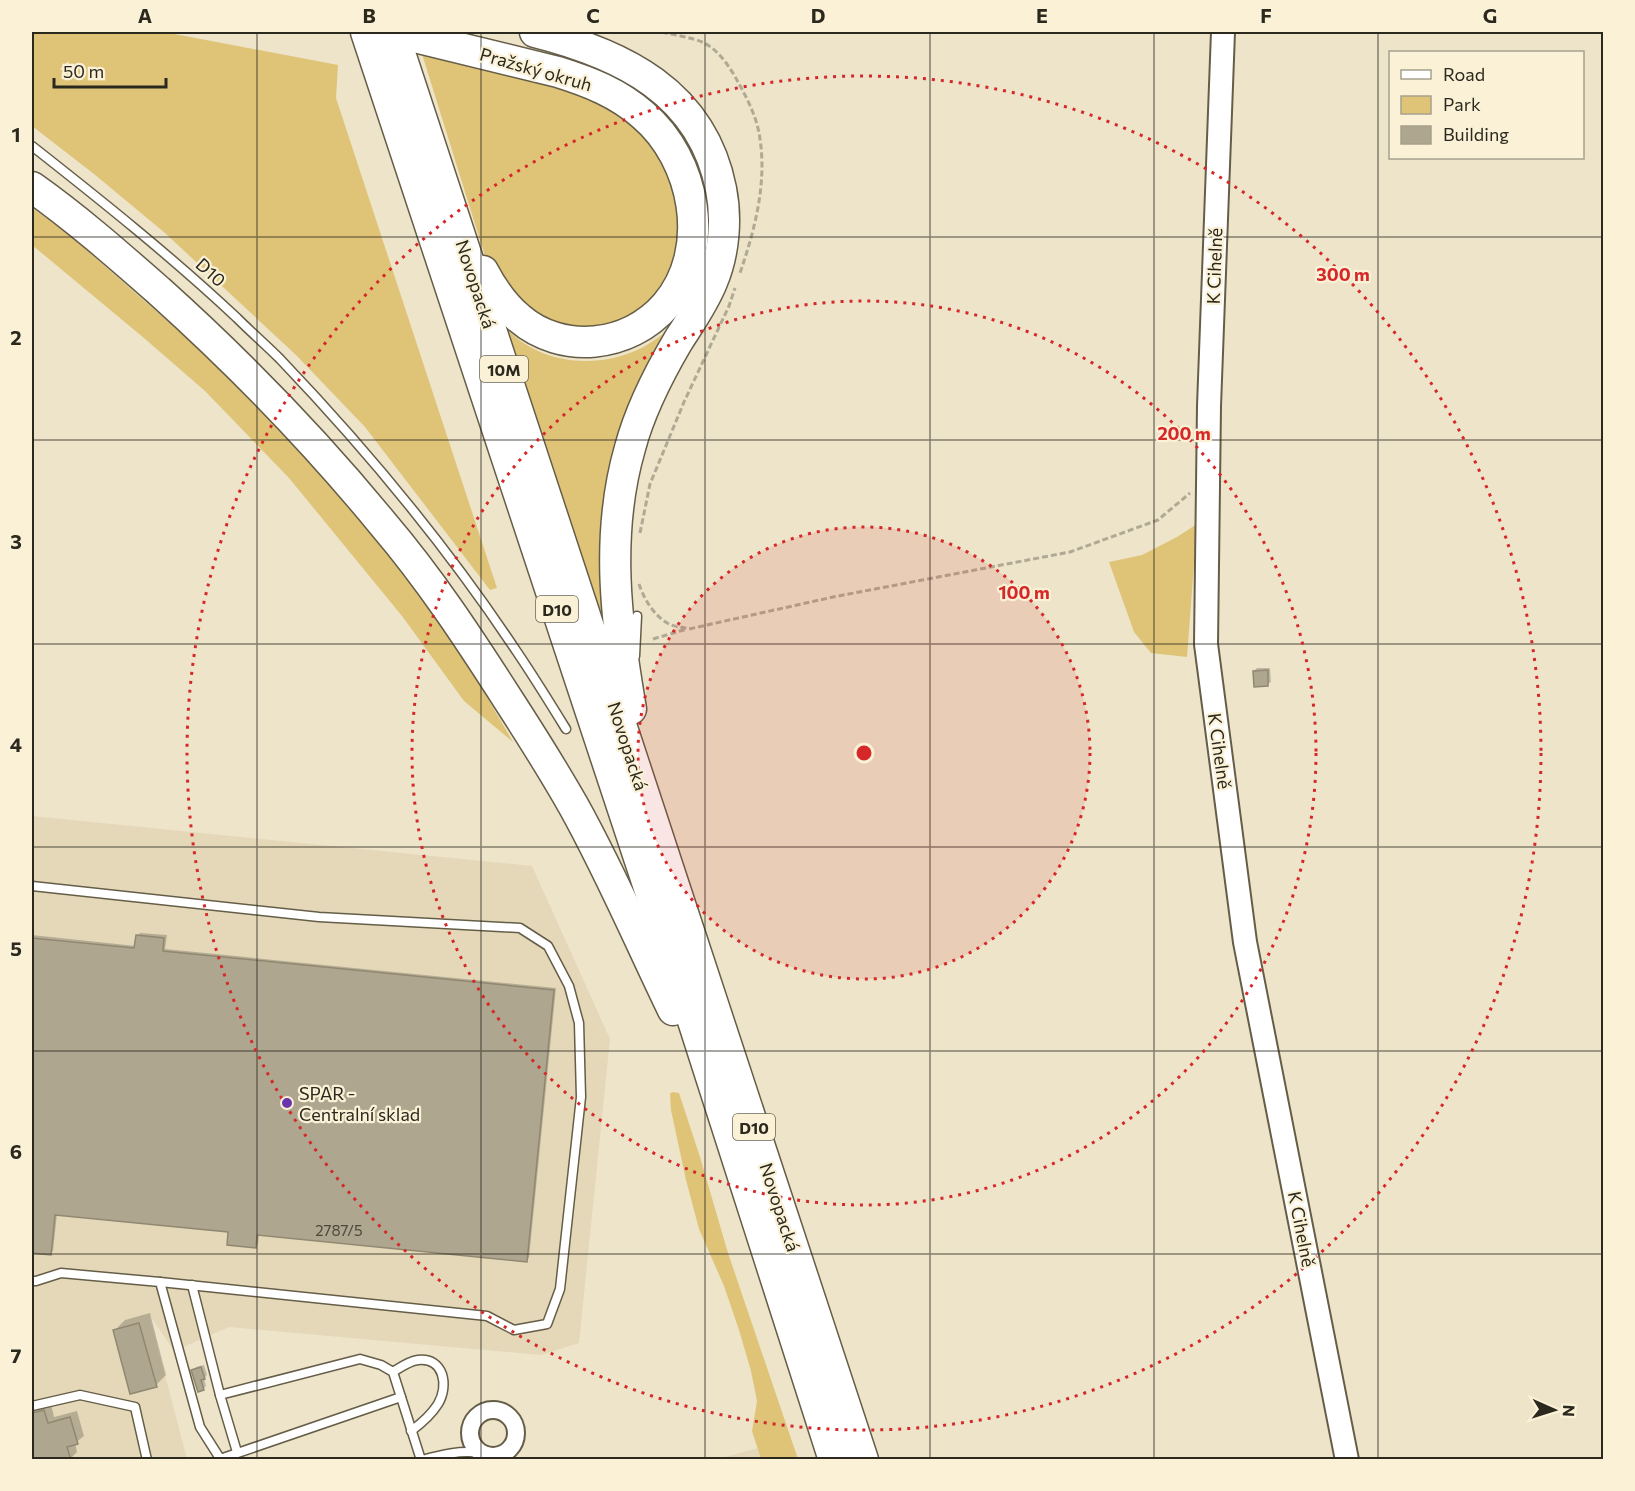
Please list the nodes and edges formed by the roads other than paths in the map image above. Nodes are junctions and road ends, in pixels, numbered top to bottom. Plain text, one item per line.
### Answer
1 (366, 32) edge
2 (394, 32) edge
3 (535, 32) edge
4 (1223, 32) edge
5 (403, 102) junction
6 (32, 146) edge
7 (32, 187) edge
8 (454, 218) junction
9 (637, 616) dead end
10 (627, 686) junction
11 (566, 729) dead end
12 (650, 812) junction
13 (32, 886) edge
14 (724, 1118) junction
15 (32, 1281) edge
16 (160, 1282) junction
17 (192, 1285) junction
18 (393, 1372) junction
19 (220, 1395) junction
20 (401, 1397) junction
21 (32, 1406) edge
22 (411, 1431) junction
23 (237, 1452) junction
24 (487, 1456) edge
25 (220, 1459) edge
26 (147, 1460) edge
27 (421, 1460) edge
28 (834, 1460) edge
29 (863, 1460) edge
30 (1347, 1460) edge

1 - 5 highway, Novopacká / D10
2 - 5 highway, Novopacká / 10M
2 - 8 highway, Pražský okruh
3 - 10 highway, Pražský okruh
4 - 30 street, K Cihelně
5 - 8 highway, Novopacká / 10M
5 - 14 highway, Novopacká / D10
6 - 11 lane, D10
7 - 14 highway
8 - 12 highway, Novopacká / 10M
9 - 10 lane
10 - 12 highway, Pražský okruh
12 - 29 highway, Novopacká / D10
13 - 17 lane
14 - 28 highway, Novopacká / D10
15 - 16 lane
16 - 17 lane
16 - 25 lane
17 - 19 lane
18 - 19 lane
18 - 20 lane
18 - 22 lane
19 - 23 lane
20 - 22 lane
20 - 23 lane
21 - 26 lane
22 - 27 lane
23 - 25 lane
24 - 27 lane

